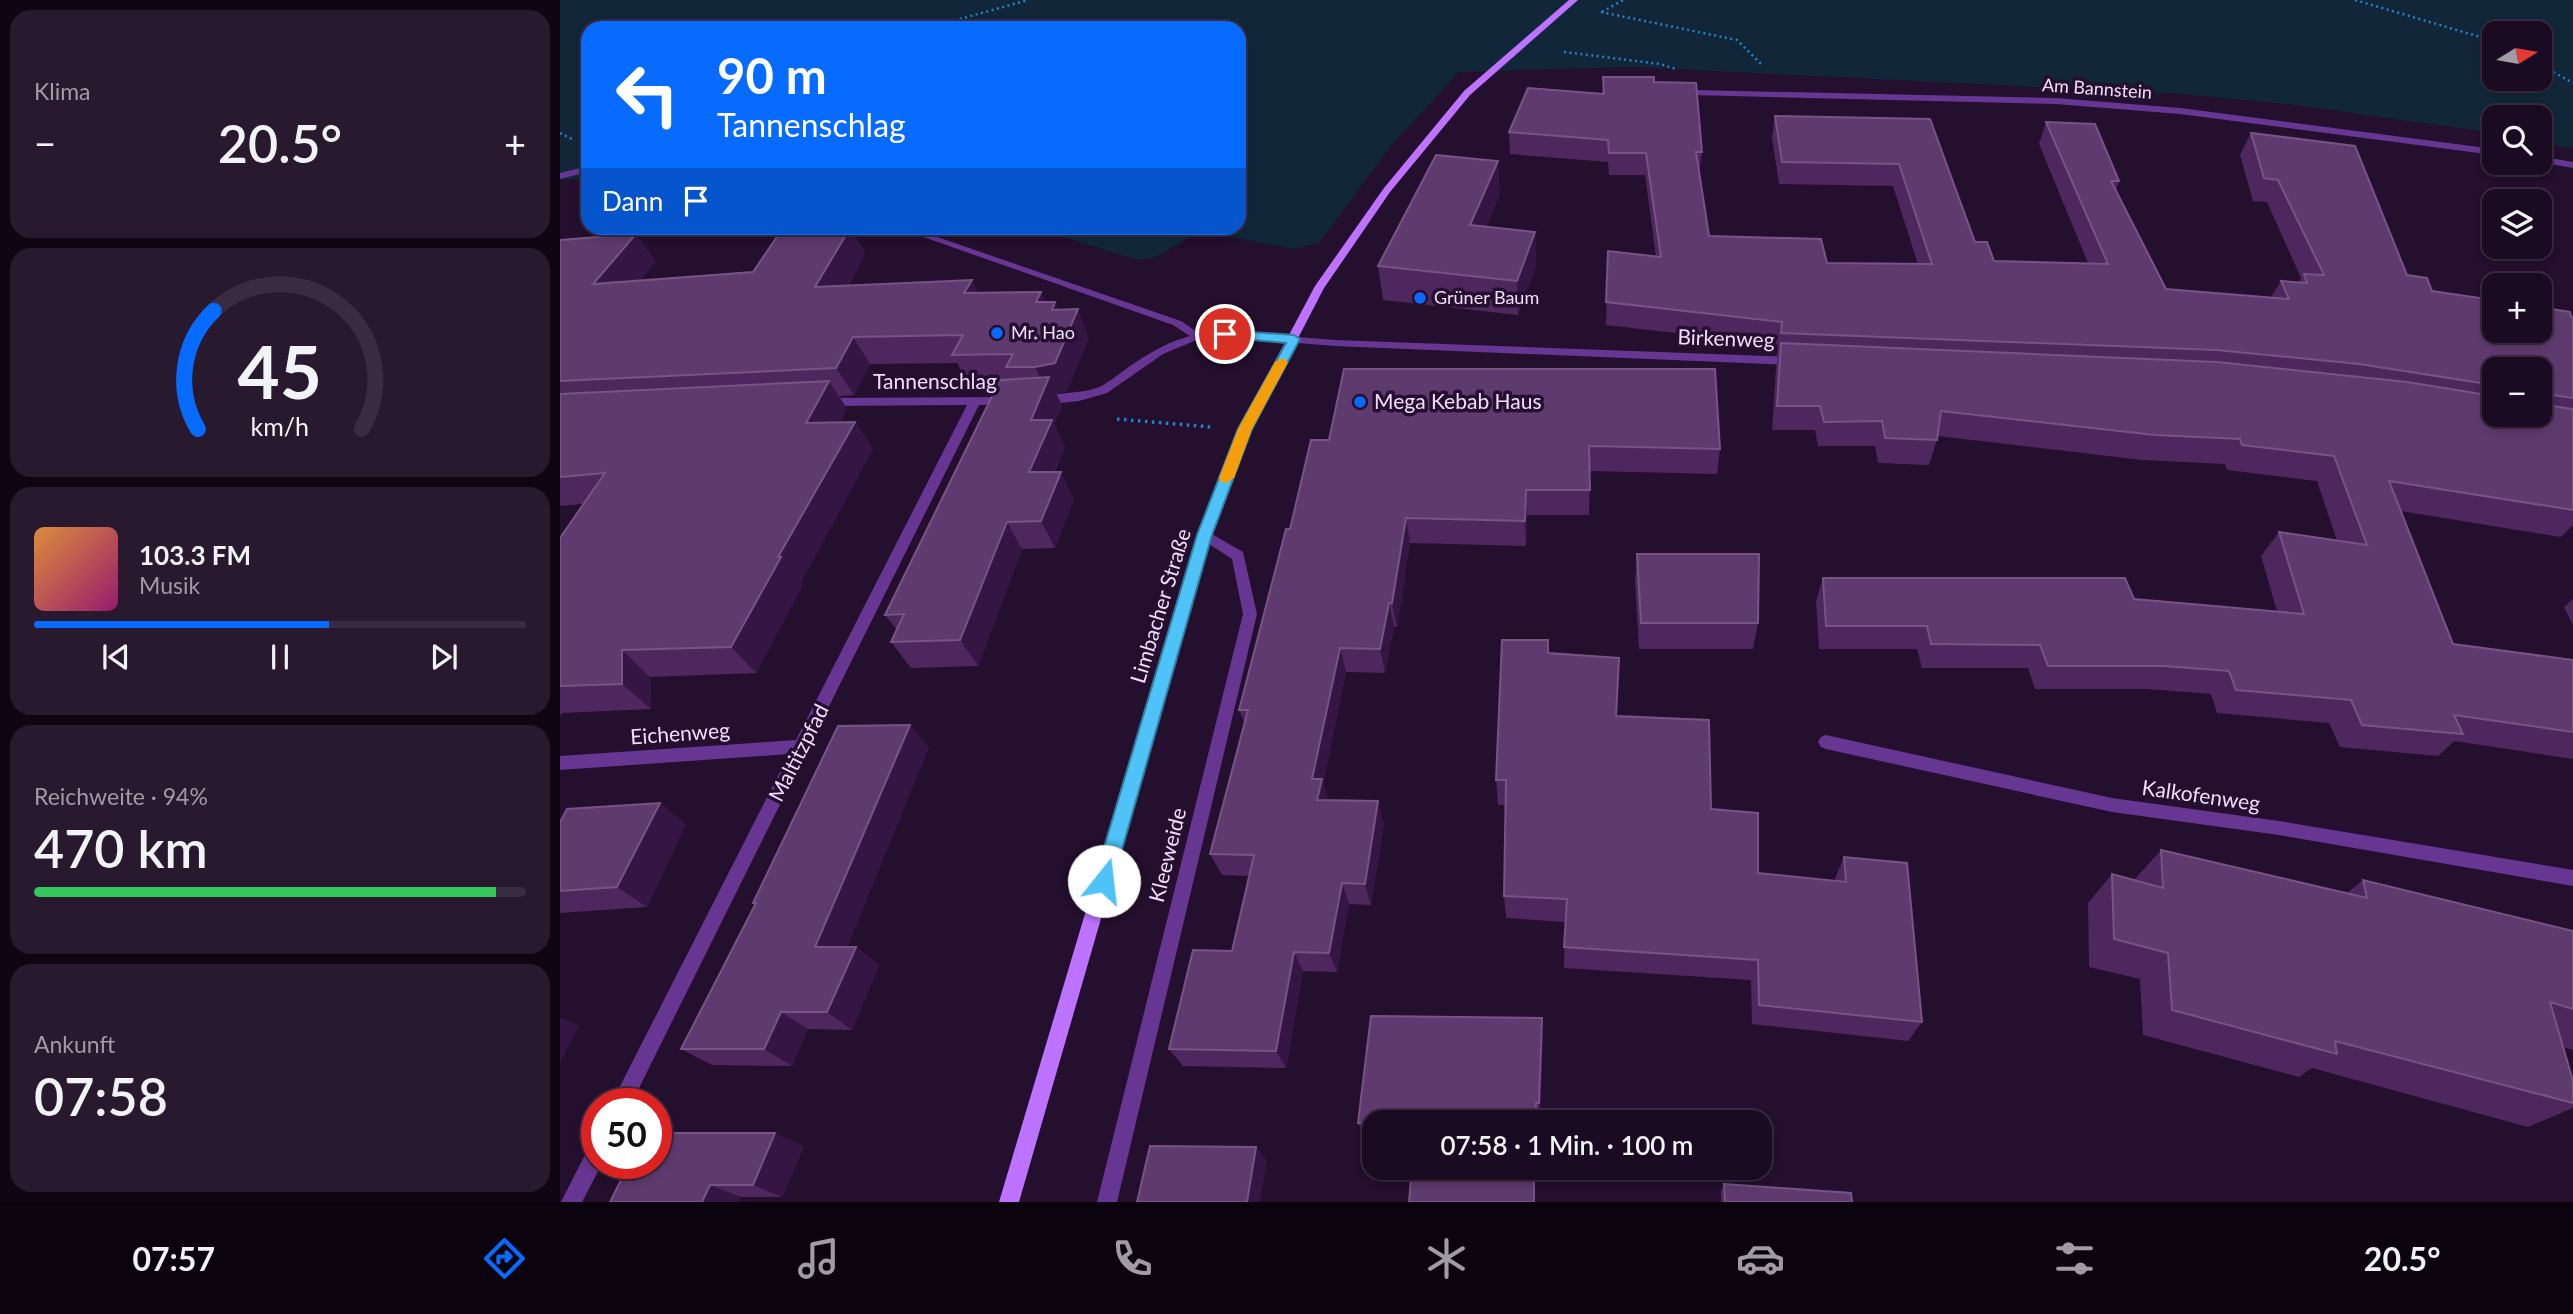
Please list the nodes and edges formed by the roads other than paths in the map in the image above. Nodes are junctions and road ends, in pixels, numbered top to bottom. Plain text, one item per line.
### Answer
1 (1574, 0) edge
2 (1695, 93) edge
3 (2482, 150) edge
4 (2552, 161) edge
5 (2573, 165) edge
6 (581, 171) edge
7 (560, 176) edge
8 (923, 235) edge
9 (1198, 336) junction
10 (1294, 339) junction
11 (1806, 361) edge
12 (975, 401) junction
13 (817, 402) edge
14 (1205, 535) junction
15 (1826, 741) dead end
16 (803, 746) junction
17 (560, 763) edge
18 (2573, 878) edge
19 (629, 1088) edge
20 (583, 1179) edge
21 (571, 1202) edge
22 (1009, 1202) edge
23 (1107, 1202) edge

1 - 10 main road, Limbacher Straße
2 - 3 street, Am Bannstein
4 - 5 street
6 - 7 street
8 - 9 street
9 - 10 street, Tannenschlag
9 - 12 street, Tannenschlag
10 - 11 street, Birkenweg
10 - 14 main road, Limbacher Straße
12 - 13 street, Tannenschlag
12 - 16 street, Maltitzpfad
14 - 22 main road, Limbacher Straße
14 - 23 street, Kleeweide
15 - 18 street, Kalkofenweg
16 - 17 street, Eichenweg
16 - 19 street, Maltitzpfad
20 - 21 street

